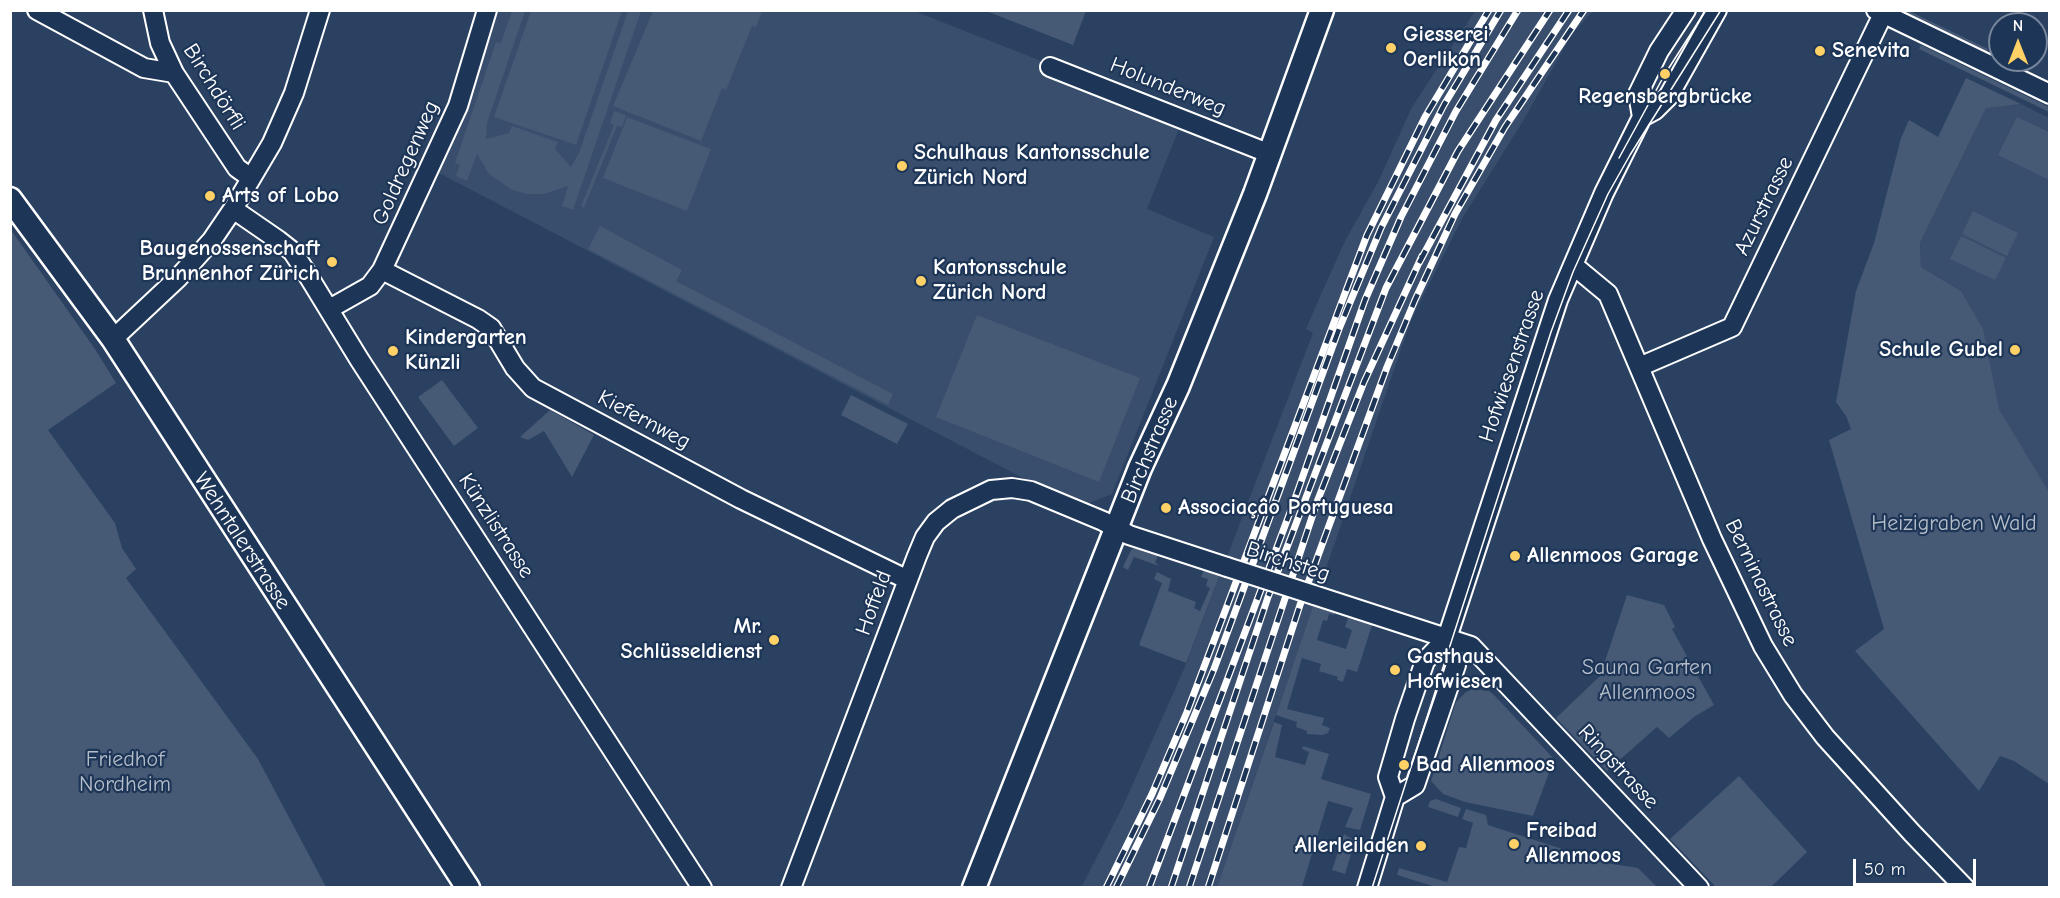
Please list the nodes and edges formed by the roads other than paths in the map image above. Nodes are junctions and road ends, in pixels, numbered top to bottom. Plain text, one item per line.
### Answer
1 (37, 10) edge
2 (153, 10) edge
3 (320, 10) edge
4 (487, 10) edge
5 (1322, 10) edge
6 (1686, 10) edge
7 (1717, 10) edge
8 (1879, 12) edge
9 (1050, 67) dead end
10 (174, 73) junction
11 (2049, 94) edge
12 (1642, 117) junction
13 (1268, 153) junction
14 (251, 178) junction
15 (10, 199) edge
16 (233, 209) junction
17 (1573, 265) junction
18 (382, 270) junction
19 (330, 308) junction
20 (113, 339) junction
21 (1639, 367) junction
22 (1117, 528) junction
23 (908, 580) junction
24 (1447, 638) junction
25 (1395, 797) junction
26 (1959, 886) edge
27 (468, 888) edge
28 (702, 888) edge
29 (791, 888) edge
30 (974, 888) edge
31 (1367, 888) edge
32 (1699, 888) edge

1 - 10 street
2 - 10 street, Birchdörfli
3 - 14 street
4 - 18 street, Goldregenweg
5 - 13 main road, Birchstrasse
6 - 12 street, Hofwiesenstrasse
7 - 12 street, Hofwiesenstrasse
8 - 11 street
8 - 21 street, Azurstrasse
9 - 13 street, Holunderweg
10 - 14 street, Birchdörfli
12 - 17 street, Hofwiesenstrasse
13 - 22 main road, Birchstrasse
14 - 16 street
15 - 20 main road, Wehntalerstrasse
16 - 19 street, Künzlistrasse
16 - 20 street
17 - 21 street, Berninastrasse
17 - 24 street, Hofwiesenstrasse
18 - 19 street, Goldregenweg
18 - 23 street, Kiefernweg
19 - 28 street, Künzlistrasse
20 - 27 main road, Wehntalerstrasse
21 - 26 street, Berninastrasse
22 - 23 street, Hoffeld
22 - 24 street, Birchsteg, bridge
22 - 30 main road, Birchstrasse
23 - 29 street, Hoffeld
24 - 25 street, Hofwiesenstrasse
24 - 25 street
24 - 32 street, Ringstrasse
25 - 31 street, Hofwiesenstrasse

